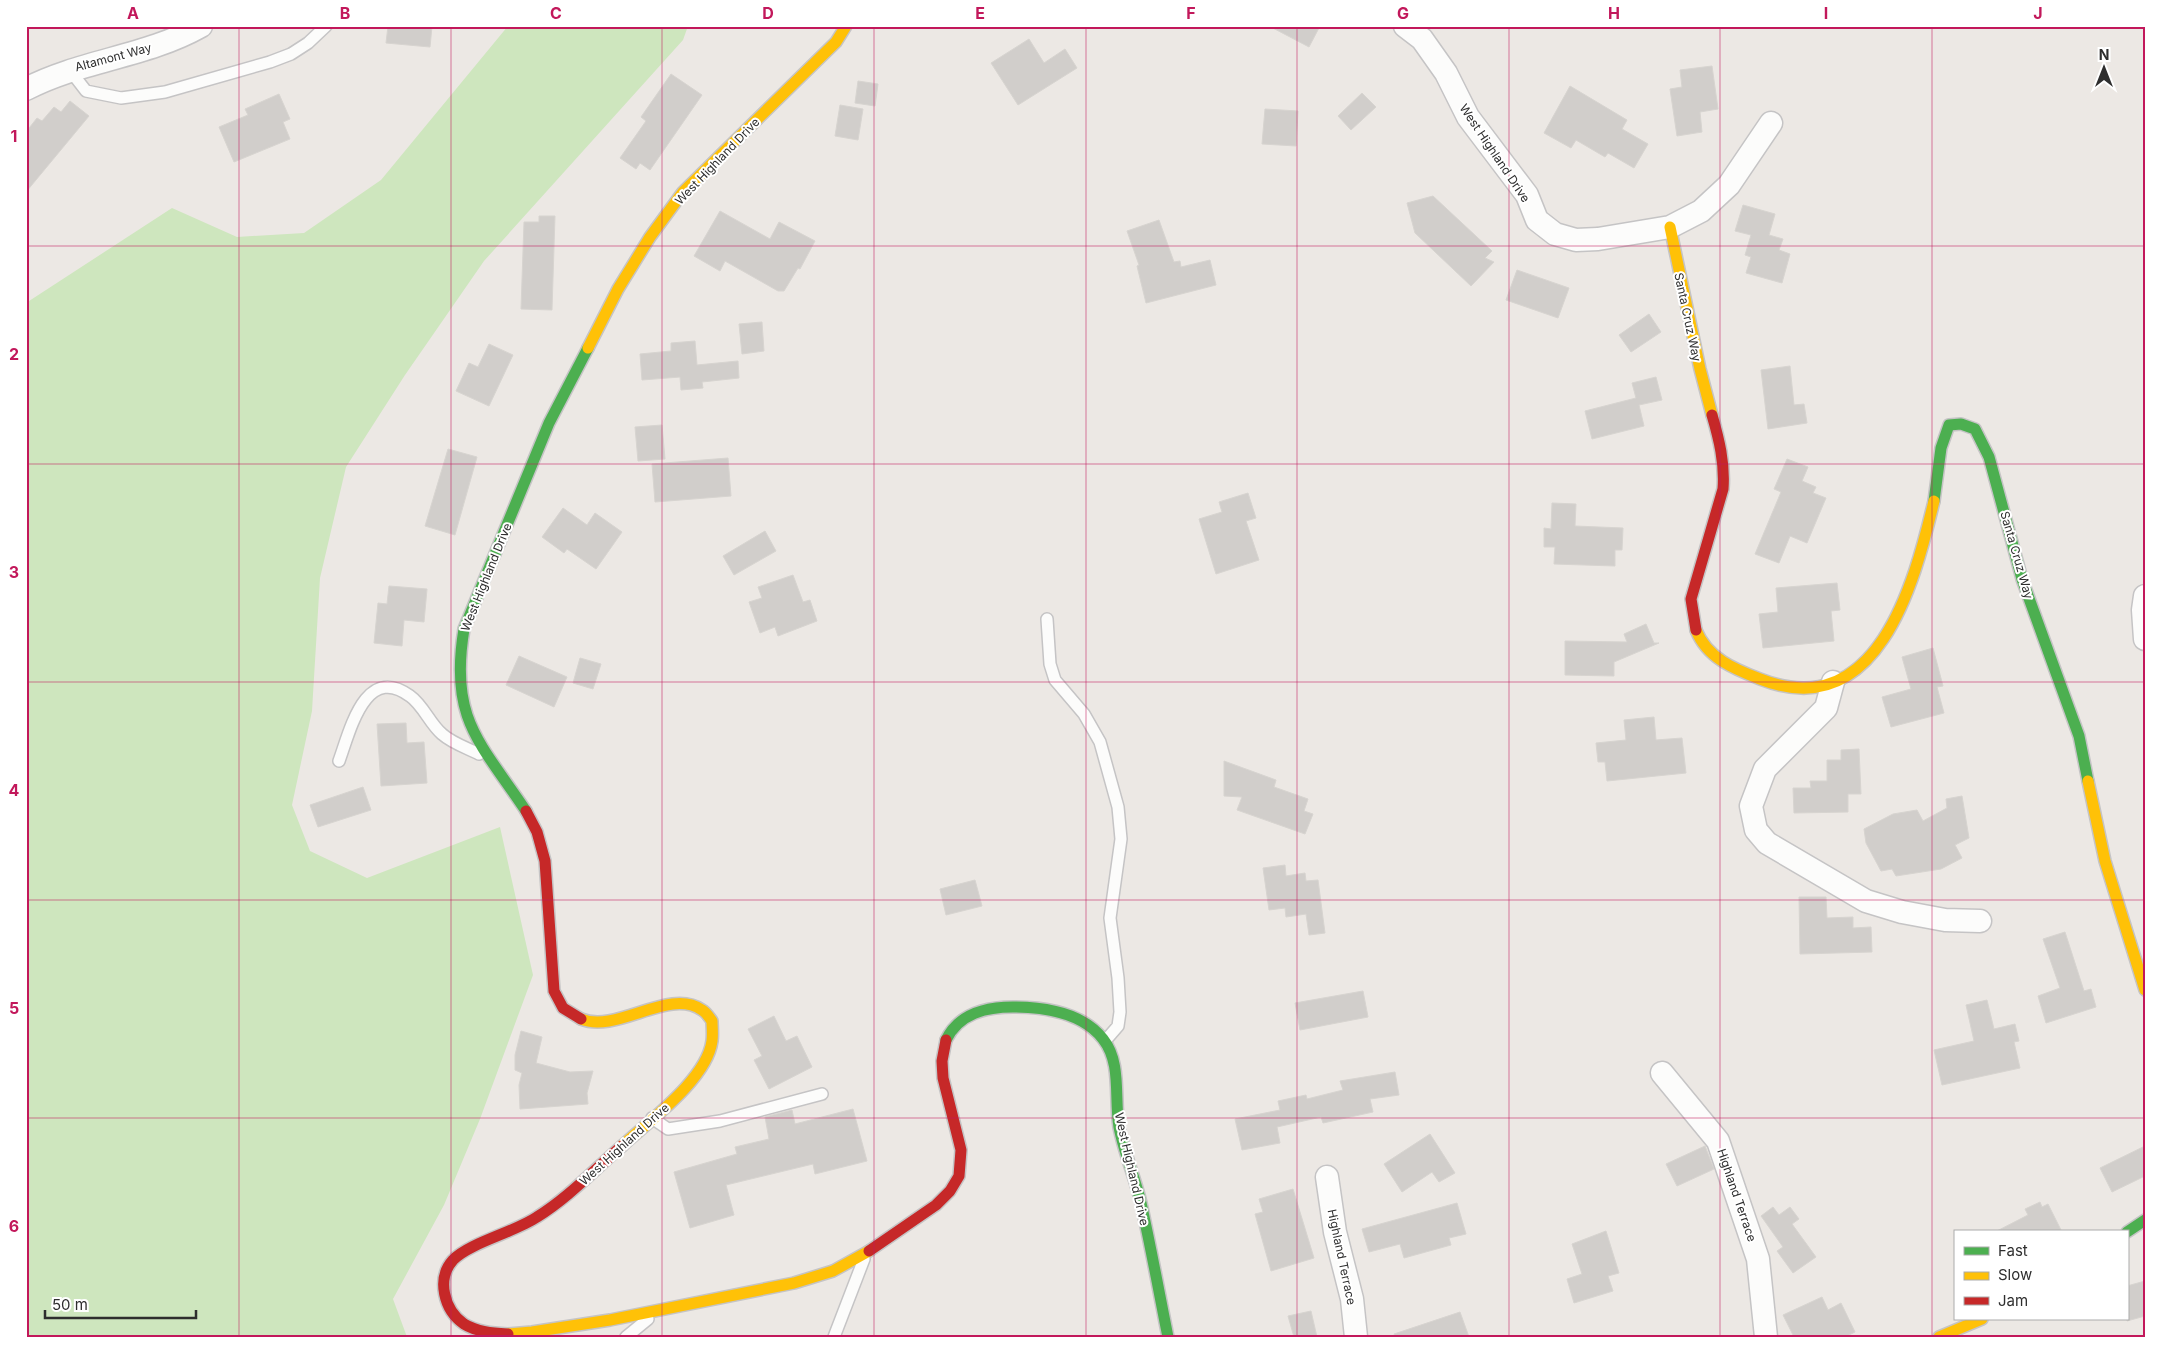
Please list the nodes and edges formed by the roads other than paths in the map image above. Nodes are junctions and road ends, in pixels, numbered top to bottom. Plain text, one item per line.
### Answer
1 (201, 26) edge
2 (326, 26) edge
3 (846, 26) edge
4 (1405, 26) edge
5 (69, 69) junction
6 (26, 89) edge
7 (1771, 123) dead end
8 (1670, 227) junction
9 (2145, 596) edge
10 (1047, 619) dead end
11 (2145, 640) edge
12 (1833, 682) junction
13 (486, 756) junction
14 (340, 761) dead end
15 (1980, 921) dead end
16 (2145, 990) edge
17 (1105, 1041) junction
18 (1662, 1073) dead end
19 (822, 1094) dead end
20 (652, 1118) junction
21 (1327, 1177) dead end
22 (2145, 1220) edge
23 (2128, 1231) edge
24 (867, 1251) junction
25 (656, 1311) junction
26 (1980, 1320) edge
27 (626, 1337) edge
28 (834, 1337) edge
29 (1168, 1337) edge
30 (1356, 1337) edge
31 (1766, 1337) edge
32 (1939, 1337) edge

1 - 5 street, Altamont Way
2 - 5 lane
3 - 13 street, West Highland Drive
4 - 8 street, West Highland Drive
5 - 6 street, Altamont Way
7 - 8 street, West Highland Drive
8 - 12 street, Santa Cruz Way
9 - 11 street
10 - 17 lane
12 - 15 street
12 - 16 street, Santa Cruz Way
13 - 14 lane
13 - 20 street, West Highland Drive
17 - 24 street, West Highland Drive
17 - 29 street, West Highland Drive
18 - 31 street, Highland Terrace
19 - 20 lane
20 - 25 street, West Highland Drive
21 - 30 street, Highland Terrace
22 - 23 street
24 - 25 street, West Highland Drive
24 - 28 lane
25 - 27 lane
26 - 32 street

